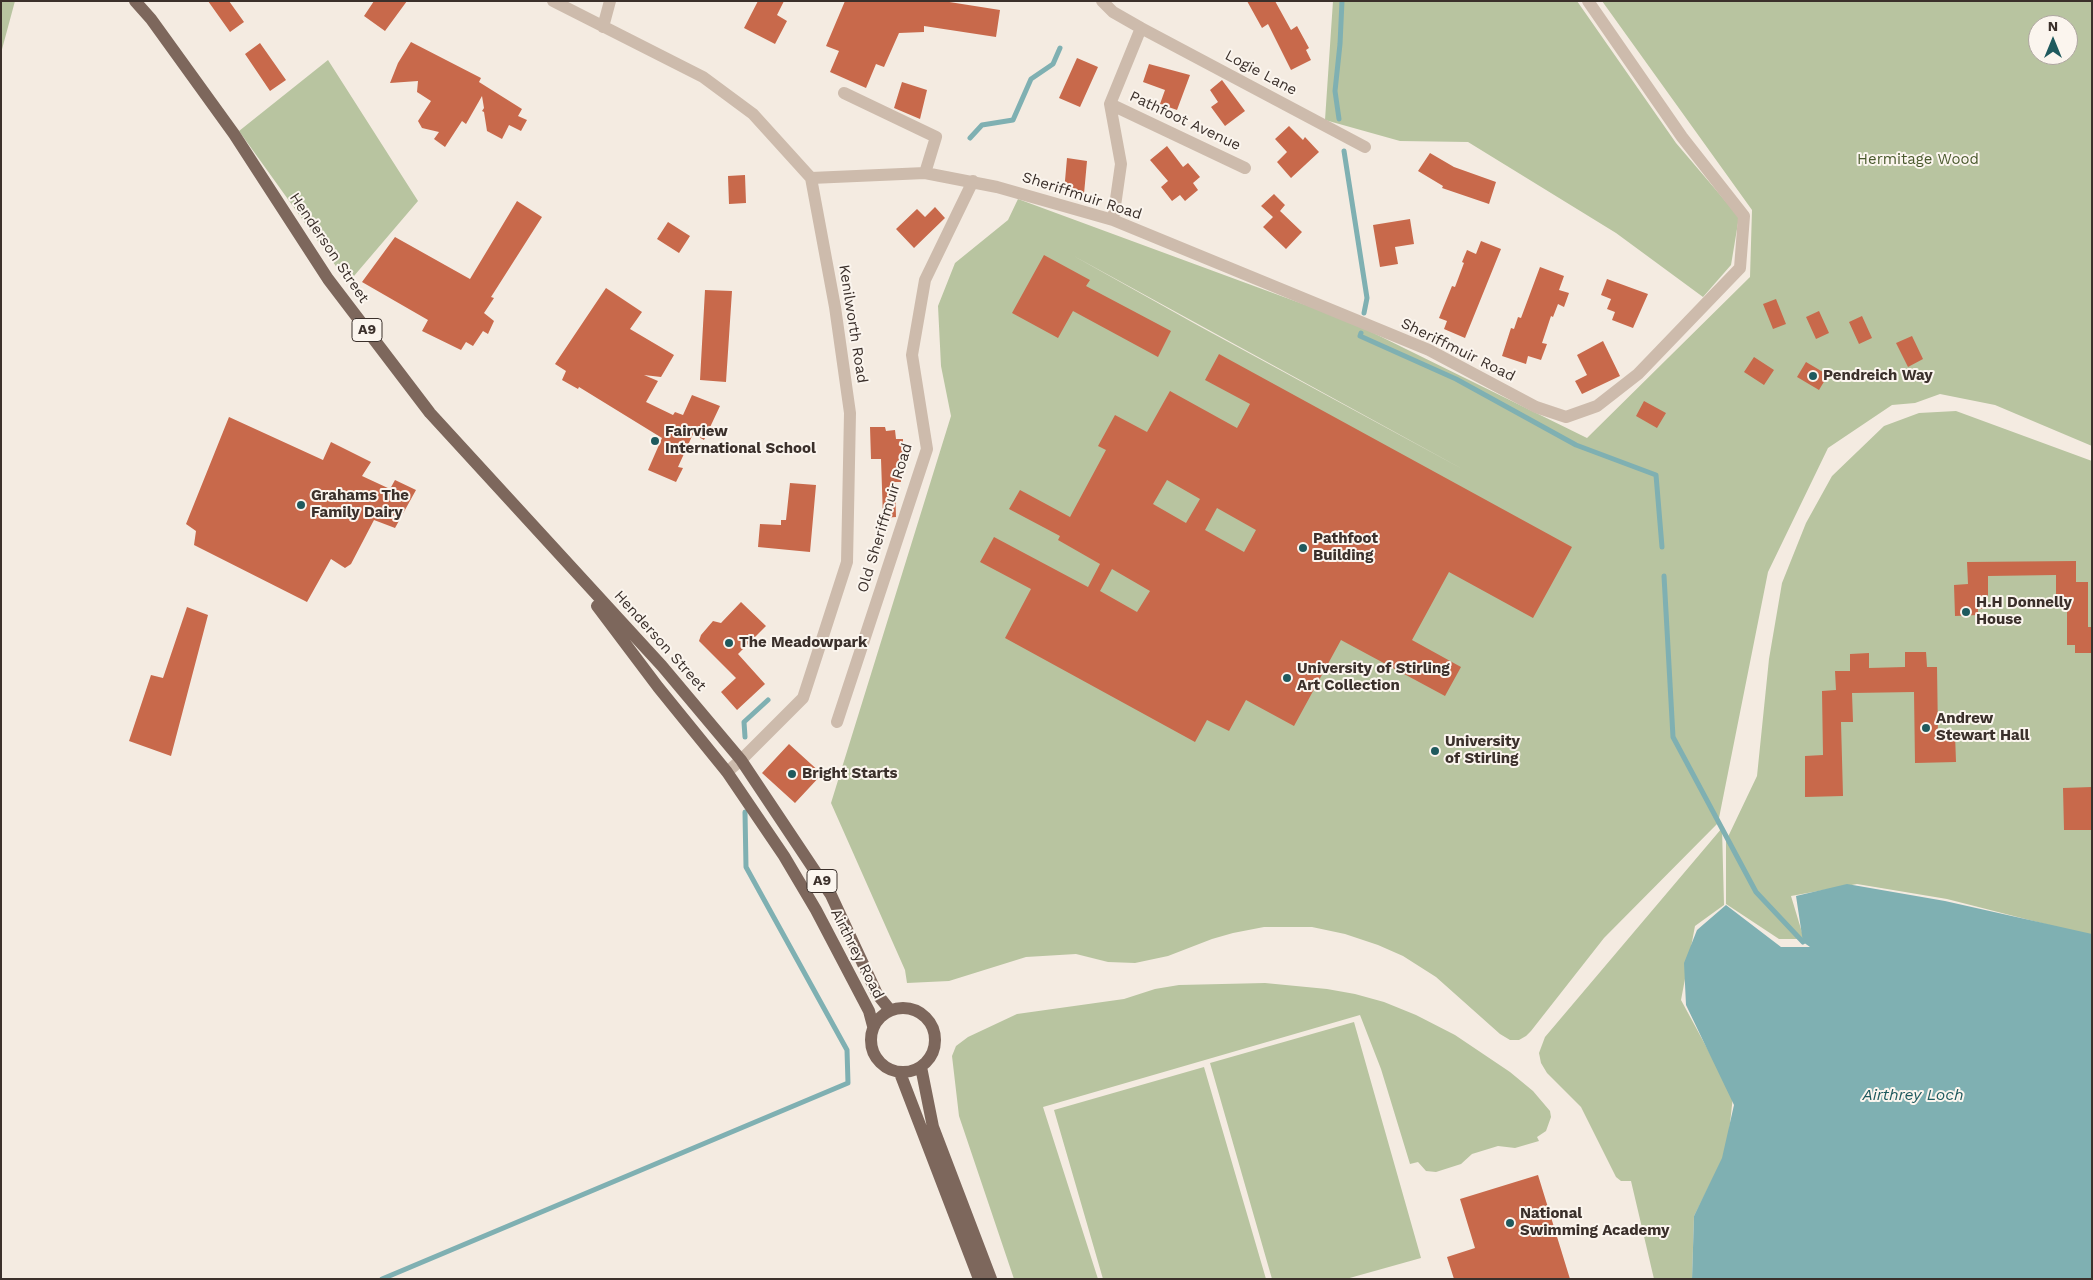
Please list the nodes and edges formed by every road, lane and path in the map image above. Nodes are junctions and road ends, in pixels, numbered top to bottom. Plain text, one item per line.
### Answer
1 (135, 1) edge
2 (553, 1) edge
3 (610, 1) edge
4 (1102, 1) edge
5 (1588, 1) edge
6 (603, 27) junction
7 (1142, 28) junction
8 (844, 93) dead end
9 (1110, 104) junction
10 (1364, 147) dead end
11 (1245, 168) dead end
12 (925, 173) junction
13 (811, 178) junction
14 (973, 181) junction
15 (1113, 220) junction
16 (552, 546) junction
17 (837, 722) dead end
18 (741, 760) junction
19 (727, 772) junction
20 (890, 1010) junction
21 (873, 1026) junction
22 (921, 1067) junction
23 (900, 1073) junction
24 (978, 1279) edge
25 (991, 1279) edge

1 - 16 main road, Henderson Street / A9
2 - 6 street
3 - 6 street
4 - 7 street, Logie Lane
5 - 15 street, Sheriffmuir Road
6 - 13 street
7 - 9 street
7 - 10 street, Logie Lane
8 - 12 street
9 - 11 street, Pathfoot Avenue
9 - 15 street
12 - 13 street, Sheriffmuir Road
12 - 14 street, Sheriffmuir Road
13 - 18 street, Kenilworth Road
14 - 15 street, Sheriffmuir Road
14 - 17 street, Old Sheriffmuir Road
16 - 18 main road, Henderson Street / A9
16 - 19 main road, Henderson Street / A9
18 - 19 street, Kenilworth Road
18 - 20 main road, Airthrey Road / A9
19 - 21 main road, Airthrey Road / A9
20 - 21 main road
20 - 22 main road
21 - 23 main road, A9
22 - 23 main road
22 - 25 main road
23 - 24 main road

